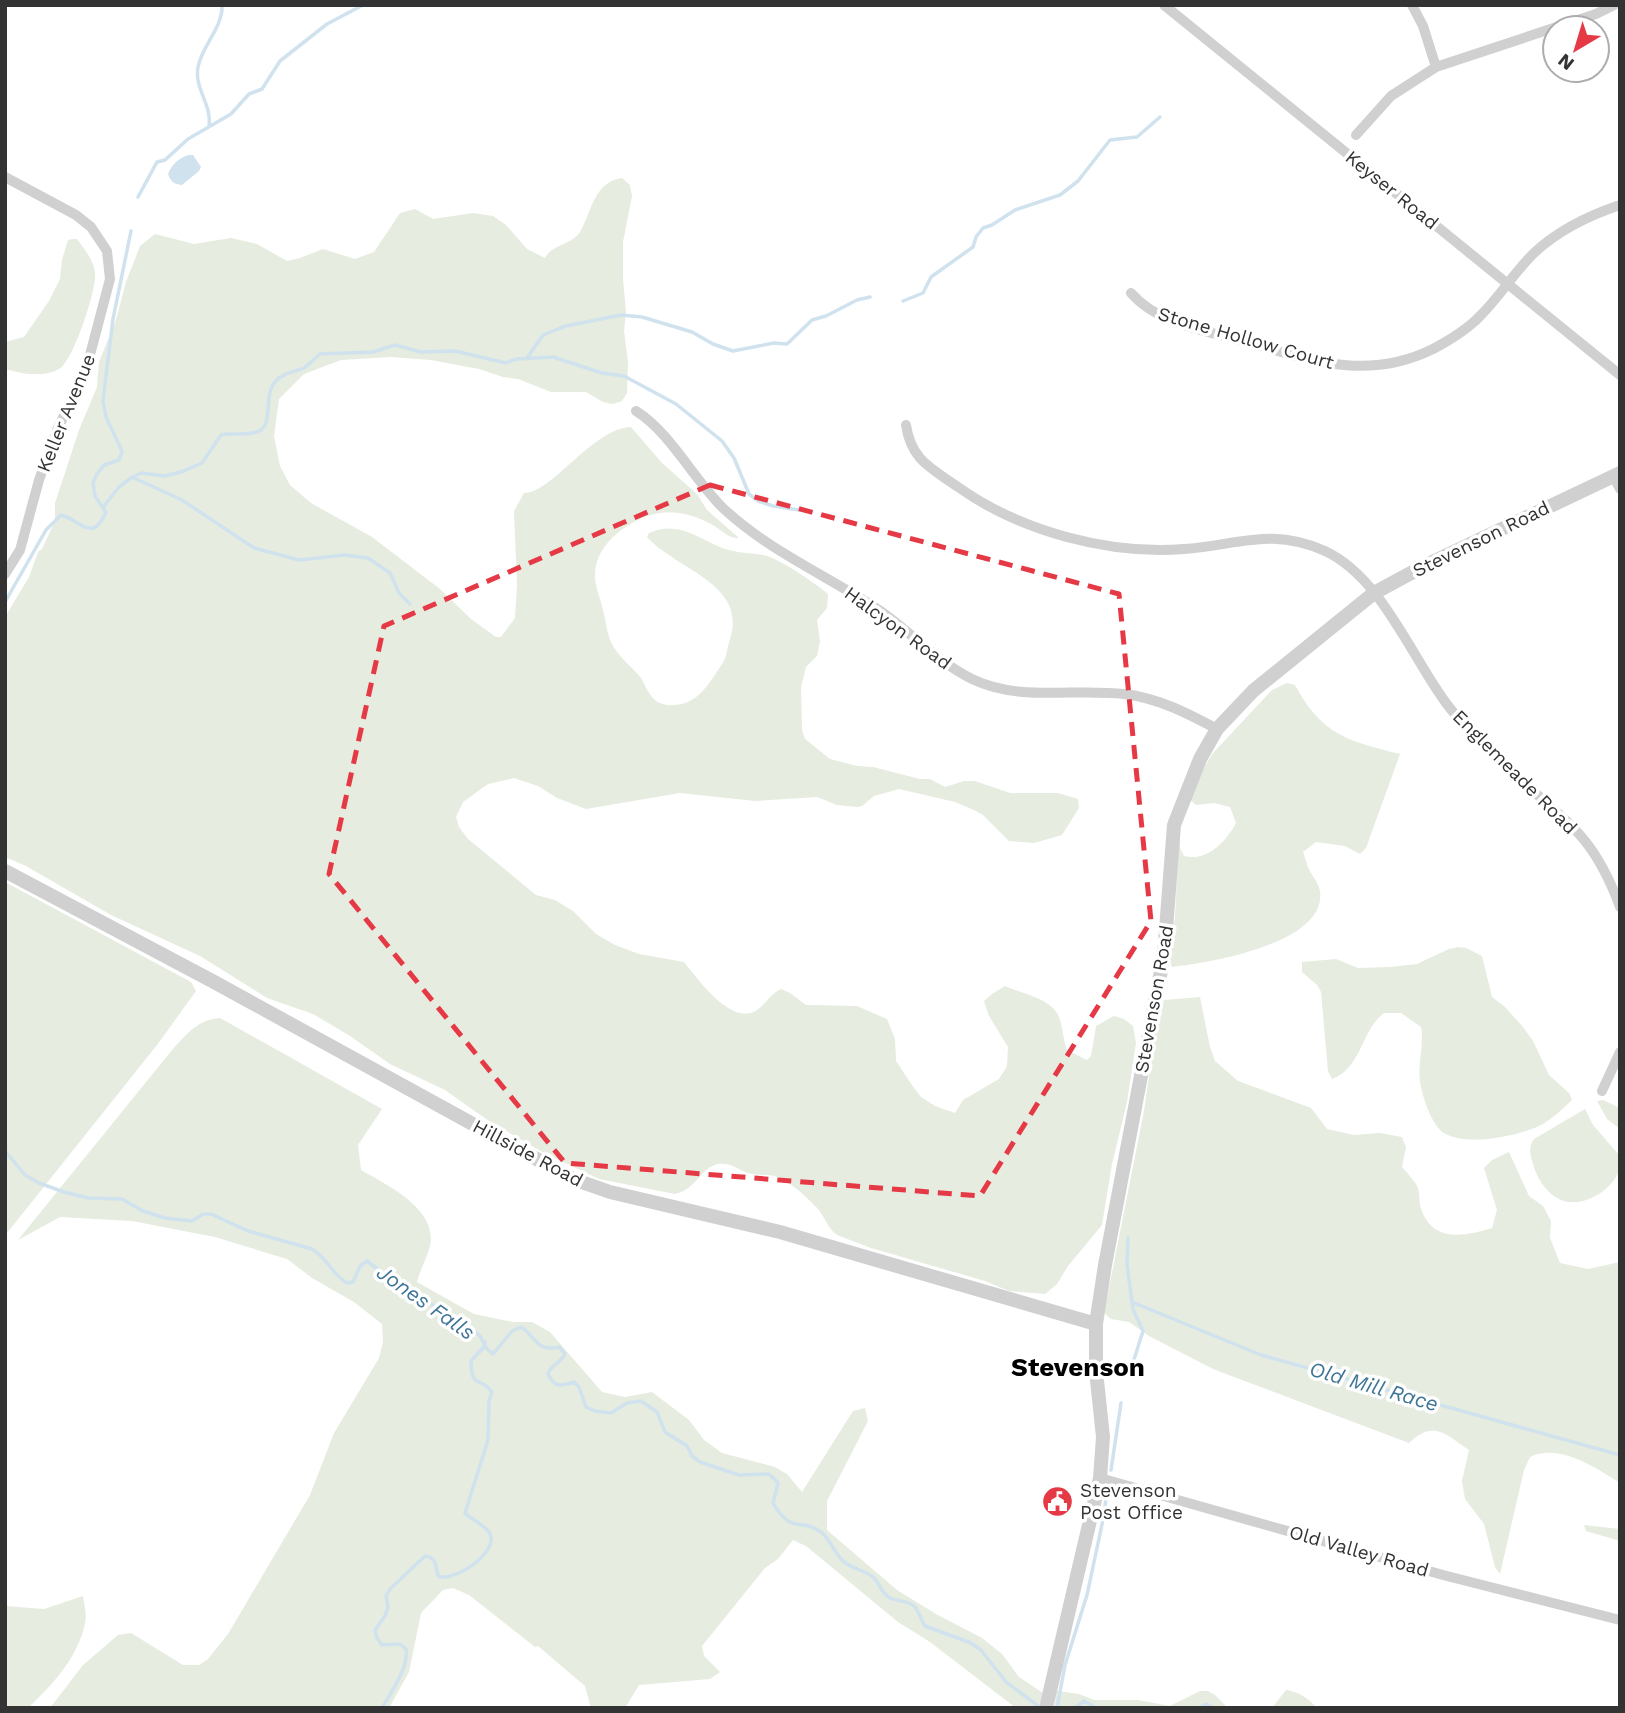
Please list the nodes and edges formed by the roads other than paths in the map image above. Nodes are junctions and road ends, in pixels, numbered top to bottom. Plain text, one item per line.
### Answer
1 (1164, 5) edge
2 (1412, 5) edge
3 (1614, 5) edge
4 (1436, 67) junction
5 (1356, 135) dead end
6 (5, 177) edge
7 (1620, 205) edge
8 (1507, 284) junction
9 (1131, 293) dead end
10 (1620, 375) edge
11 (636, 411) dead end
12 (906, 425) dead end
13 (1617, 479) edge
14 (5, 574) edge
15 (1374, 593) junction
16 (1217, 729) junction
17 (5, 871) edge
18 (1620, 907) edge
19 (1620, 1052) edge
20 (1602, 1091) dead end
21 (1096, 1324) junction
22 (1100, 1478) junction
23 (1620, 1620) edge
24 (1047, 1707) edge

1 - 8 street, Keyser Road
2 - 4 street
3 - 4 street
4 - 5 street
6 - 14 street, Keller Avenue
7 - 8 street, Stone Hollow Court
8 - 9 street, Stone Hollow Court
8 - 10 street, Keyser Road
11 - 16 street, Halcyon Road
12 - 15 street, Englemeade Road
13 - 15 street, Stevenson Road
15 - 16 street, Stevenson Road
15 - 18 street, Englemeade Road
16 - 21 street, Stevenson Road
17 - 21 street, Hillside Road
19 - 20 street
21 - 22 street, Stevenson Road
22 - 23 street, Old Valley Road
22 - 24 street, Stevenson Road

